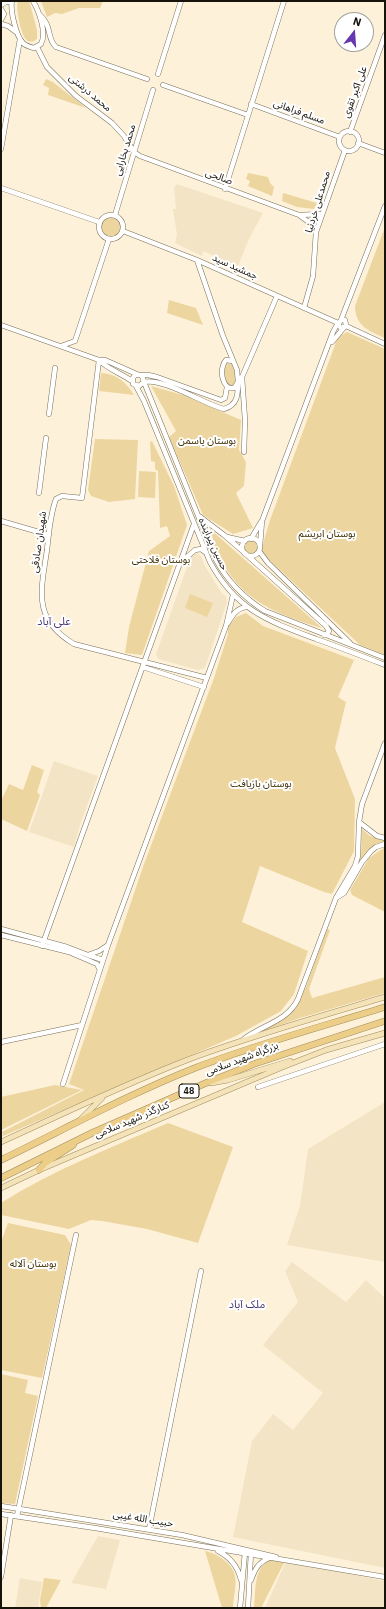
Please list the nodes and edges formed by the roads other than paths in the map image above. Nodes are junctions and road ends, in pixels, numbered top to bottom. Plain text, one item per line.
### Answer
1 (12, 1) edge
2 (33, 1) edge
3 (181, 1) edge
4 (284, 1) edge
5 (1, 5) edge
6 (1, 9) edge
7 (39, 14) junction
8 (1, 20) edge
9 (1, 24) edge
10 (385, 35) edge
11 (19, 37) junction
12 (37, 47) junction
13 (158, 74) dead end
14 (147, 79) dead end
15 (163, 85) dead end
16 (153, 90) dead end
17 (251, 104) junction
18 (248, 115) junction
19 (350, 132) junction
20 (340, 137) junction
21 (358, 143) junction
22 (1, 149) edge
23 (344, 150) junction
24 (134, 152) junction
25 (385, 153) edge
26 (1, 188) edge
27 (225, 189) junction
28 (385, 206) edge
29 (322, 214) junction
30 (115, 215) junction
31 (299, 215) junction
32 (99, 222) junction
33 (123, 231) junction
34 (316, 232) junction
35 (109, 239) junction
36 (197, 260) junction
37 (277, 296) junction
38 (304, 308) junction
39 (344, 311) junction
40 (339, 322) junction
41 (1, 325) edge
42 (345, 325) junction
43 (75, 341) junction
44 (385, 344) edge
45 (60, 346) junction
46 (328, 349) junction
47 (83, 353) junction
48 (99, 360) junction
49 (233, 360) junction
50 (55, 368) dead end
51 (140, 375) junction
52 (132, 381) junction
53 (144, 382) junction
54 (238, 382) junction
55 (136, 386) junction
56 (227, 386) junction
57 (49, 414) dead end
58 (46, 438) dead end
59 (244, 452) dead end
60 (39, 493) dead end
61 (199, 516) junction
62 (1, 521) edge
63 (262, 521) junction
64 (194, 524) junction
65 (49, 535) junction
66 (224, 535) junction
67 (250, 539) junction
68 (245, 541) junction
69 (260, 546) junction
70 (205, 552) junction
71 (259, 552) junction
72 (247, 555) junction
73 (181, 562) junction
74 (233, 595) junction
75 (247, 607) junction
76 (226, 626) junction
77 (324, 635) junction
78 (351, 645) junction
79 (385, 658) edge
80 (145, 661) junction
81 (385, 665) edge
82 (143, 667) junction
83 (207, 678) junction
84 (204, 687) junction
85 (385, 743) edge
86 (359, 822) junction
87 (385, 838) edge
88 (385, 844) edge
89 (336, 898) junction
90 (1, 929) edge
91 (1, 935) edge
92 (44, 940) junction
93 (108, 945) junction
94 (42, 946) junction
95 (88, 955) junction
96 (82, 957) junction
97 (103, 960) junction
98 (100, 970) junction
99 (385, 997) edge
100 (385, 1008) edge
101 (385, 1021) edge
102 (82, 1025) junction
103 (385, 1033) edge
104 (241, 1041) junction
105 (1, 1042) edge
106 (385, 1044) edge
107 (326, 1050) junction
108 (206, 1083) junction
109 (63, 1084) dead end
110 (258, 1087) dead end
111 (106, 1094) junction
112 (77, 1123) junction
113 (94, 1132) junction
114 (1, 1142) edge
115 (1, 1160) edge
116 (39, 1170) junction
117 (1, 1178) edge
118 (1, 1188) edge
119 (76, 1235) dead end
120 (201, 1271) dead end
121 (1, 1506) edge
122 (19, 1509) junction
123 (1, 1514) edge
124 (11, 1515) junction
125 (17, 1516) junction
126 (149, 1529) junction
127 (182, 1535) junction
128 (181, 1542) junction
129 (214, 1548) junction
130 (245, 1552) junction
131 (251, 1553) junction
132 (270, 1558) junction
133 (280, 1558) junction
134 (1, 1577) edge
135 (385, 1577) edge
136 (242, 1584) junction
137 (248, 1588) junction
138 (240, 1608) edge
139 (248, 1608) edge

1 - 5 street
1 - 11 street
2 - 7 street
3 - 13 street
4 - 17 street
6 - 8 street
7 - 12 street
7 - 14 street
9 - 11 street
10 - 19 street, علی اکبر تقوی
11 - 12 street
11 - 22 street
12 - 24 street, محمد درشتی
15 - 18 street
16 - 24 street, محمد بخارایی
17 - 18 street
17 - 20 street, مسلم فراهانی
18 - 27 street
19 - 20 street
19 - 21 street
20 - 23 street
21 - 23 street
21 - 25 street
23 - 29 street, محمدعلی خردنیا
24 - 27 street, صالحی
24 - 30 street, محمد بخارایی
26 - 32 street
27 - 31 street, صالحی
28 - 39 street
29 - 31 street, صالحی
29 - 34 street, محمدعلی خردنیا
30 - 32 street
30 - 33 street
31 - 34 street, صالحی
32 - 35 street
33 - 35 street
33 - 36 street, جمشید سید
34 - 38 street, محمدعلی خردنیا
35 - 43 street
36 - 37 street, جمشید سید
36 - 49 street
37 - 38 street, جمشید سید
37 - 59 street
38 - 40 street, جمشید سید
39 - 40 street
39 - 42 street
40 - 42 street
40 - 42 street
40 - 46 street
41 - 45 street
42 - 44 street
42 - 46 street
43 - 45 street
43 - 47 street
45 - 47 street
46 - 63 street
47 - 48 street
48 - 51 street
48 - 52 street
48 - 65 street, شهیدان صادقی
49 - 54 street
49 - 56 street
50 - 57 street
51 - 52 street
51 - 53 street
51 - 56 street
52 - 55 street
53 - 54 street
53 - 55 street
53 - 61 street, حسین پیراینده
54 - 56 street
55 - 64 street, حسین پیراینده
58 - 60 street
61 - 66 street
61 - 77 street, حسین پیراینده
62 - 65 street
63 - 67 street
63 - 69 street
64 - 70 street, حسین پیراینده
64 - 73 street
65 - 80 street, شهیدان صادقی
66 - 68 street
66 - 72 street
67 - 68 street
67 - 69 street
68 - 72 street
69 - 71 street
70 - 73 street
70 - 74 street, حسین پیراینده
71 - 72 street
71 - 78 street
72 - 77 street
73 - 80 street
74 - 75 street, حسین پیراینده
74 - 76 street
75 - 76 street
75 - 81 street, حسین پیراینده
76 - 83 street
77 - 78 street, حسین پیراینده
78 - 79 street, حسین پیراینده
80 - 82 street
80 - 83 street, شهیدان صادقی
82 - 84 street
82 - 92 street
83 - 84 street
84 - 93 street
85 - 86 street
86 - 87 street
86 - 89 street
88 - 89 street
89 - 104 street
90 - 92 street
91 - 94 street
92 - 94 street
92 - 95 street
93 - 95 street
93 - 97 street
94 - 96 street
95 - 96 street
95 - 97 street
96 - 98 street
97 - 98 street
98 - 102 street
99 - 104 main road
100 - 112 highway, بزرگراه شهید سلامی / 48
101 - 108 highway, بزرگراه شهید سلامی / 48
102 - 105 street
102 - 109 street
103 - 107 main road, کنارگذر شهید سلامی
104 - 111 main road
106 - 110 street
107 - 108 main road
107 - 116 main road, کنارگذر شهید سلامی
108 - 113 highway, بزرگراه شهید سلامی / 48
111 - 112 main road
111 - 114 main road
112 - 115 highway, بزرگراه شهید سلامی / 48
113 - 116 highway
113 - 117 highway, بزرگراه شهید سلامی / 48
116 - 118 main road, کنارگذر شهید سلامی
119 - 122 street
120 - 126 street
121 - 122 street, حبیب الله غیبی
122 - 125 street
122 - 126 street, حبیب الله غیبی
123 - 124 street, حبیب الله غیبی
124 - 125 street, حبیب الله غیبی
124 - 134 street
125 - 128 street, حبیب الله غیبی
126 - 127 street, حبیب الله غیبی
127 - 128 street
127 - 130 street, حبیب الله غیبی
128 - 129 street, حبیب الله غیبی
129 - 130 street, حبیب الله غیبی
129 - 136 street
130 - 131 street, حبیب الله غیبی
130 - 136 street
131 - 132 street, حبیب الله غیبی
131 - 133 street, حبیب الله غیبی
131 - 137 street
132 - 133 street, حبیب الله غیبی
132 - 137 street
133 - 135 street, حبیب الله غیبی
136 - 138 street
137 - 139 street

